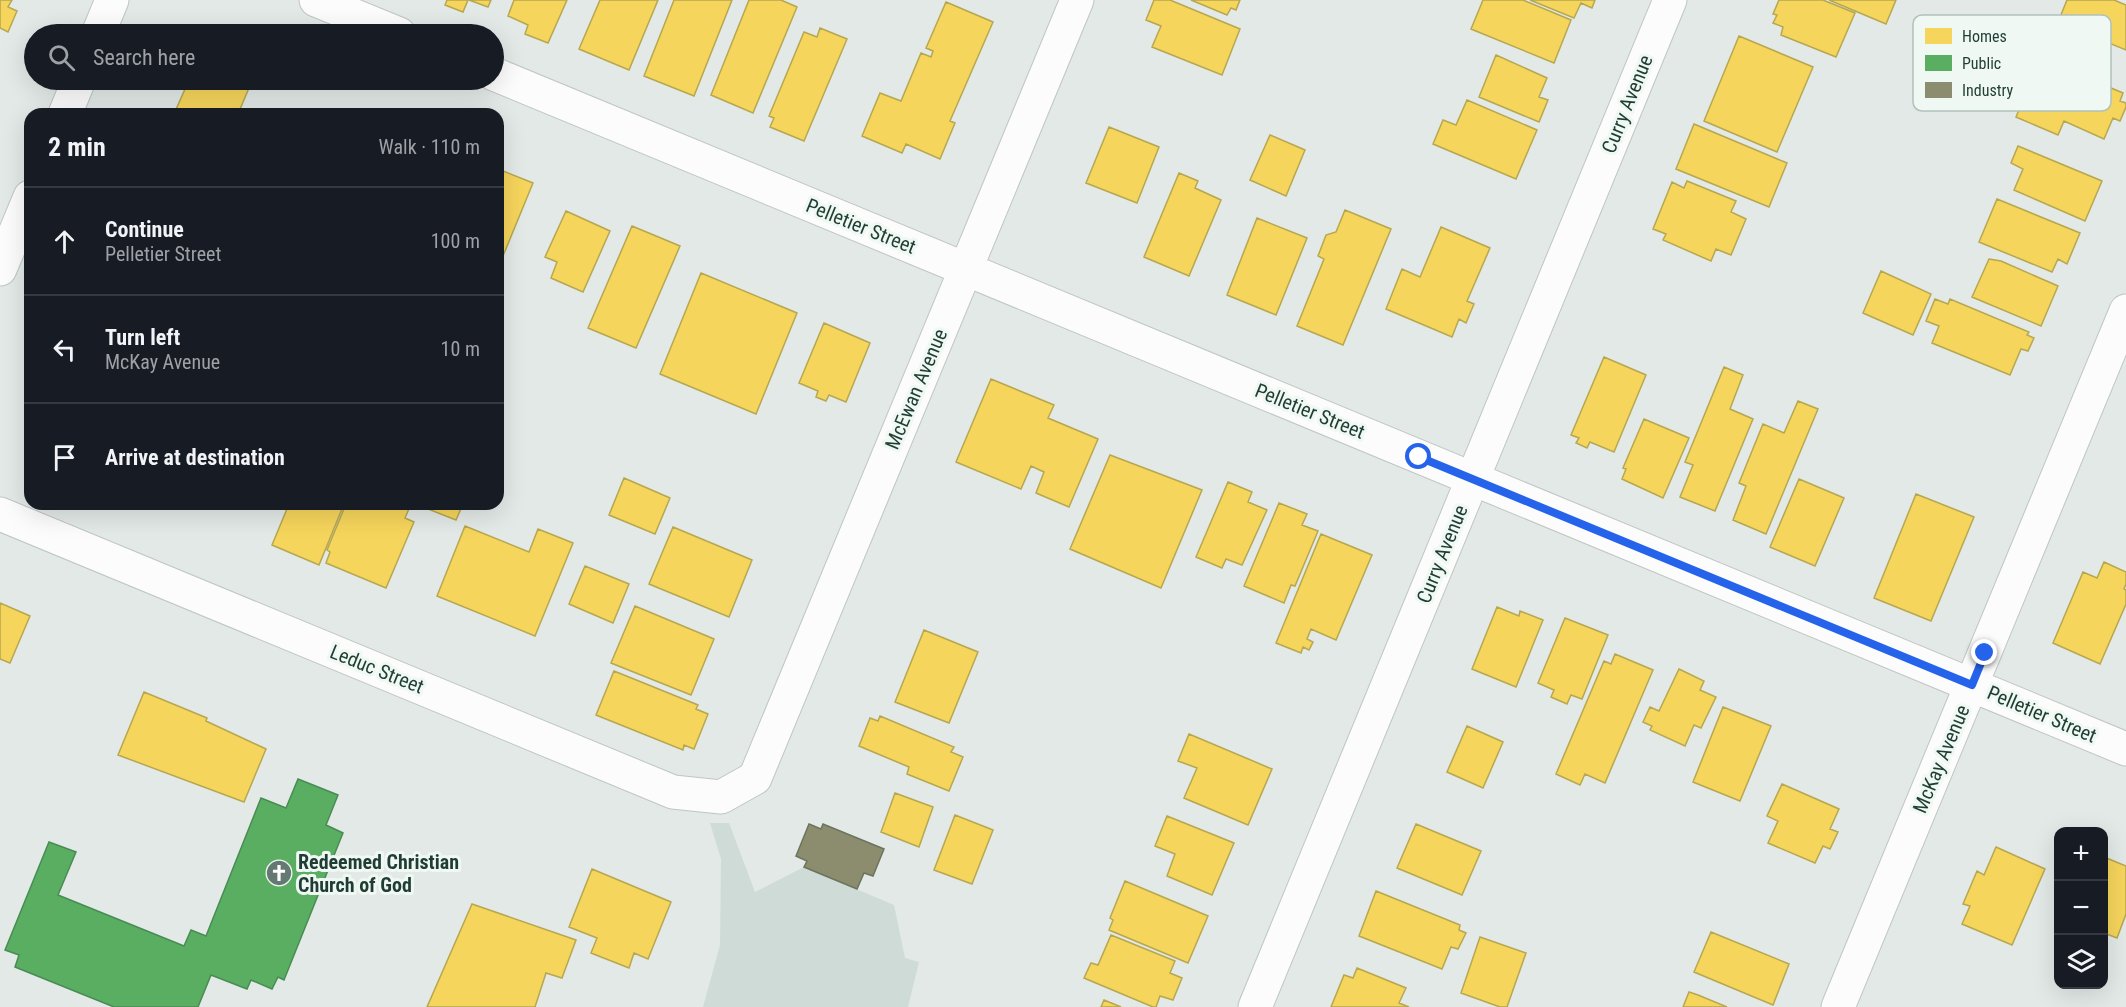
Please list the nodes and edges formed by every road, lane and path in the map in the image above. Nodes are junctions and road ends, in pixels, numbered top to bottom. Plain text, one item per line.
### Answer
1 (112, 0) edge
2 (316, 0) edge
3 (1077, 0) edge
4 (1670, 0) edge
5 (102, 24) edge
6 (375, 24) edge
7 (504, 78) edge
8 (75, 90) edge
9 (67, 108) edge
10 (24, 211) edge
11 (0, 269) edge
12 (966, 269) junction
13 (2126, 311) edge
14 (1473, 478) junction
15 (0, 514) edge
16 (1972, 685) junction
17 (2126, 749) edge
18 (755, 778) joint
19 (1255, 1007) edge
20 (1838, 1007) edge

1 - 5 street
2 - 6 street
3 - 12 street, McEwan Avenue
4 - 14 street, Curry Avenue
7 - 12 street, Pelletier Street
8 - 9 street
10 - 11 street
12 - 14 street, Pelletier Street
12 - 18 street, McEwan Avenue
13 - 16 street, McKay Avenue
14 - 16 street, Pelletier Street
14 - 19 street, Curry Avenue
15 - 18 street, Leduc Street
16 - 17 street, Pelletier Street
16 - 20 street, McKay Avenue

